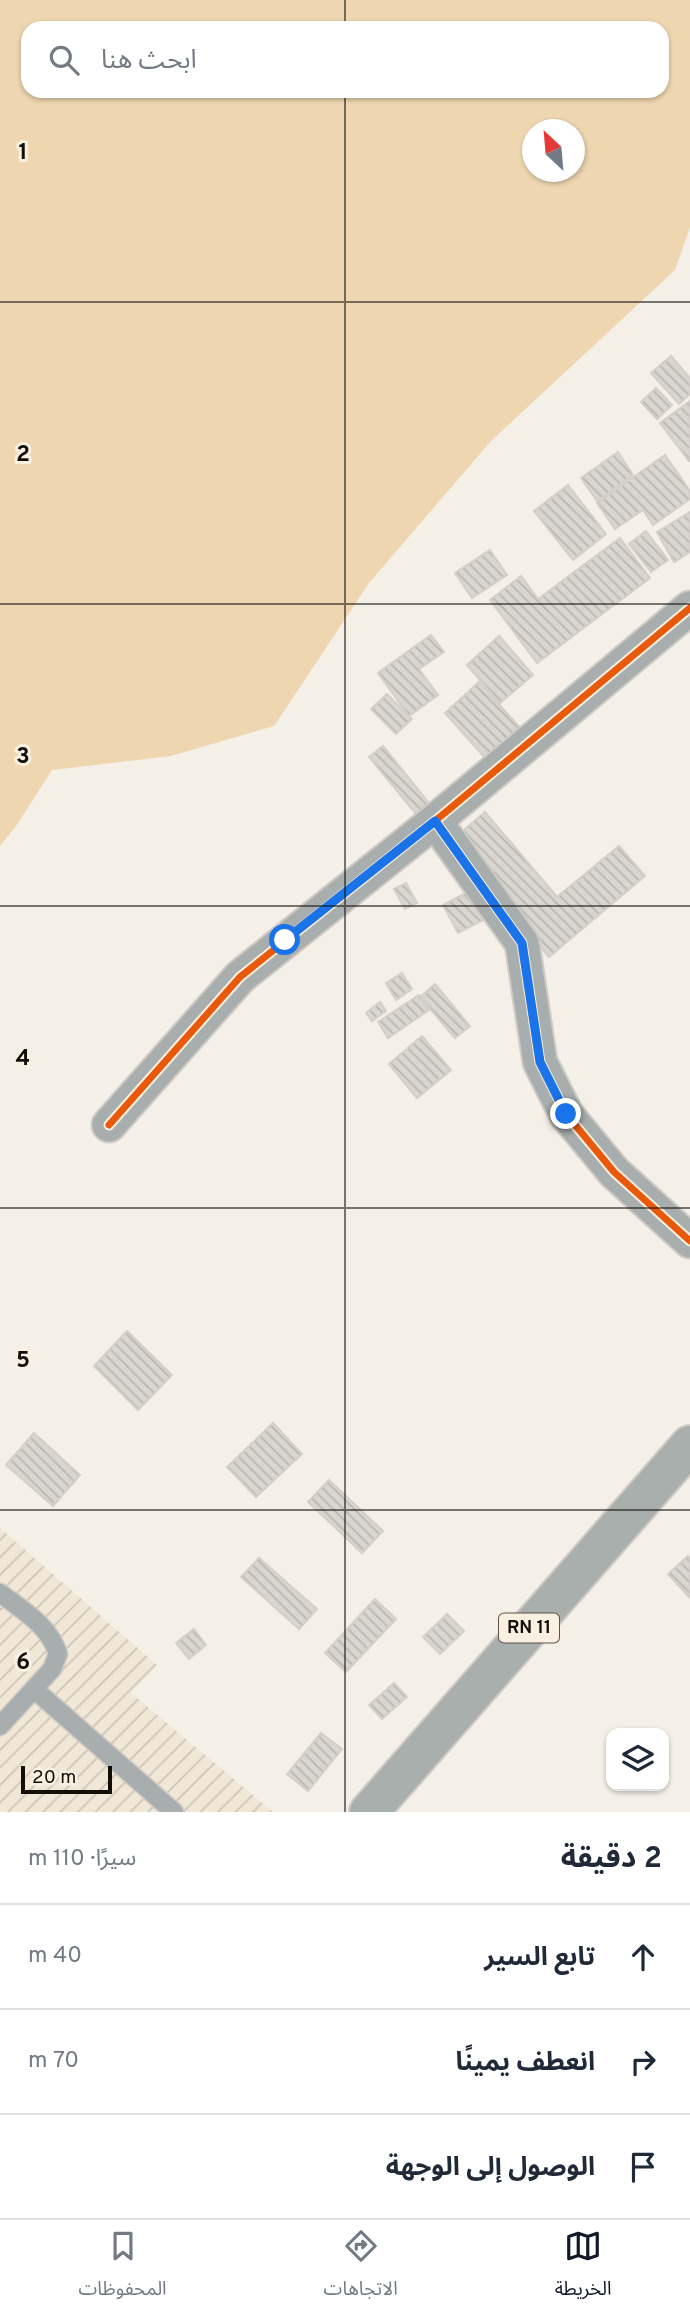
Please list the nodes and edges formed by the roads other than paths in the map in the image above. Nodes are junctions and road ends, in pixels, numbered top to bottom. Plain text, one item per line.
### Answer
1 (690, 608) edge
2 (435, 821) junction
3 (109, 1125) dead end
4 (690, 1241) edge
5 (690, 1445) edge
6 (0, 1592) edge
7 (34, 1689) junction
8 (0, 1726) edge
9 (174, 1812) edge
10 (369, 1812) edge

1 - 2 street
2 - 3 street
2 - 4 street
5 - 10 main road, RN 11
6 - 7 lane
7 - 8 lane
7 - 9 lane

